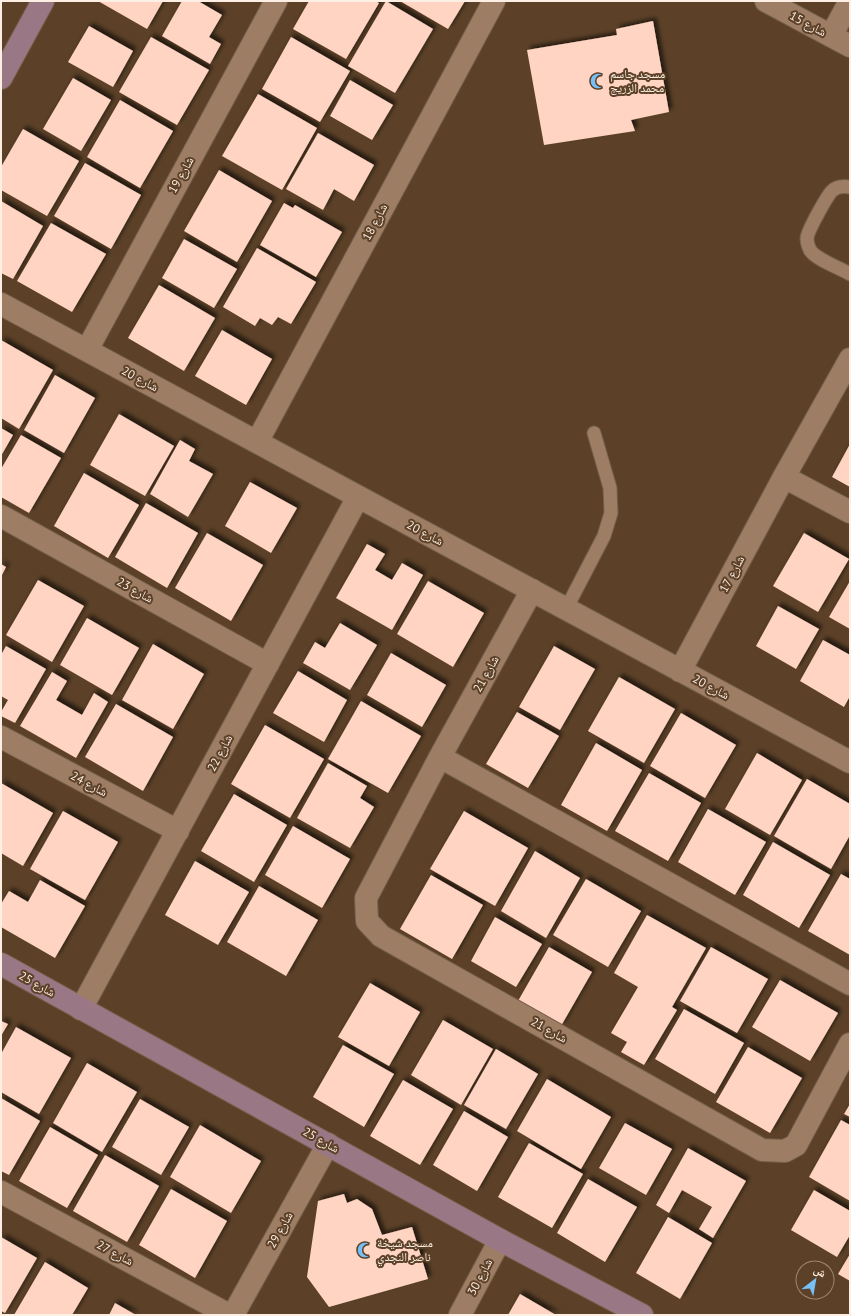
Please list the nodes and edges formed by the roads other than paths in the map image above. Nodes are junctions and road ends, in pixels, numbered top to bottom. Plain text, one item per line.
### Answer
1 (43, 1) edge
2 (276, 1) edge
3 (494, 1) edge
4 (766, 1) edge
5 (850, 2) edge
6 (831, 36) junction
7 (850, 46) edge
8 (1, 78) edge
9 (850, 187) edge
10 (850, 274) edge
11 (1, 304) edge
12 (87, 350) junction
13 (850, 359) edge
14 (594, 433) dead end
15 (257, 442) junction
16 (784, 477) junction
17 (358, 497) junction
18 (850, 512) edge
19 (1, 516) edge
20 (532, 590) junction
21 (566, 609) junction
22 (268, 664) junction
23 (680, 670) junction
24 (1, 737) edge
25 (440, 757) junction
26 (850, 762) edge
27 (178, 831) junction
28 (1, 964) edge
29 (850, 984) edge
30 (81, 1009) junction
31 (850, 1044) edge
32 (328, 1144) junction
33 (1, 1192) edge
34 (500, 1240) junction
35 (229, 1315) edge
36 (233, 1315) edge
37 (460, 1315) edge
38 (642, 1315) edge

1 - 8 street
2 - 12 street, شارع 19
3 - 15 street, شارع 18
4 - 6 street, شارع 15
5 - 6 street
6 - 7 street, شارع 15
9 - 10 lane
11 - 12 street, شارع 20
12 - 15 street, شارع 20
13 - 16 street, شارع 17
14 - 21 lane
15 - 17 street, شارع 20
16 - 18 street
16 - 23 street, شارع 17
17 - 20 street, شارع 20
17 - 22 street, شارع 22
19 - 22 street, شارع 23
20 - 21 street, شارع 20
20 - 25 street, شارع 21
21 - 23 street, شارع 20
22 - 27 street, شارع 22
23 - 26 street, شارع 20
24 - 27 street, شارع 24
25 - 29 street
25 - 31 street, شارع 21
27 - 30 street, شارع 22
28 - 30 street, شارع 25
30 - 32 street, شارع 25
32 - 34 street, شارع 25
32 - 36 street, شارع 29
33 - 35 street, شارع 27
34 - 37 street, شارع 30
34 - 38 street, شارع 25

